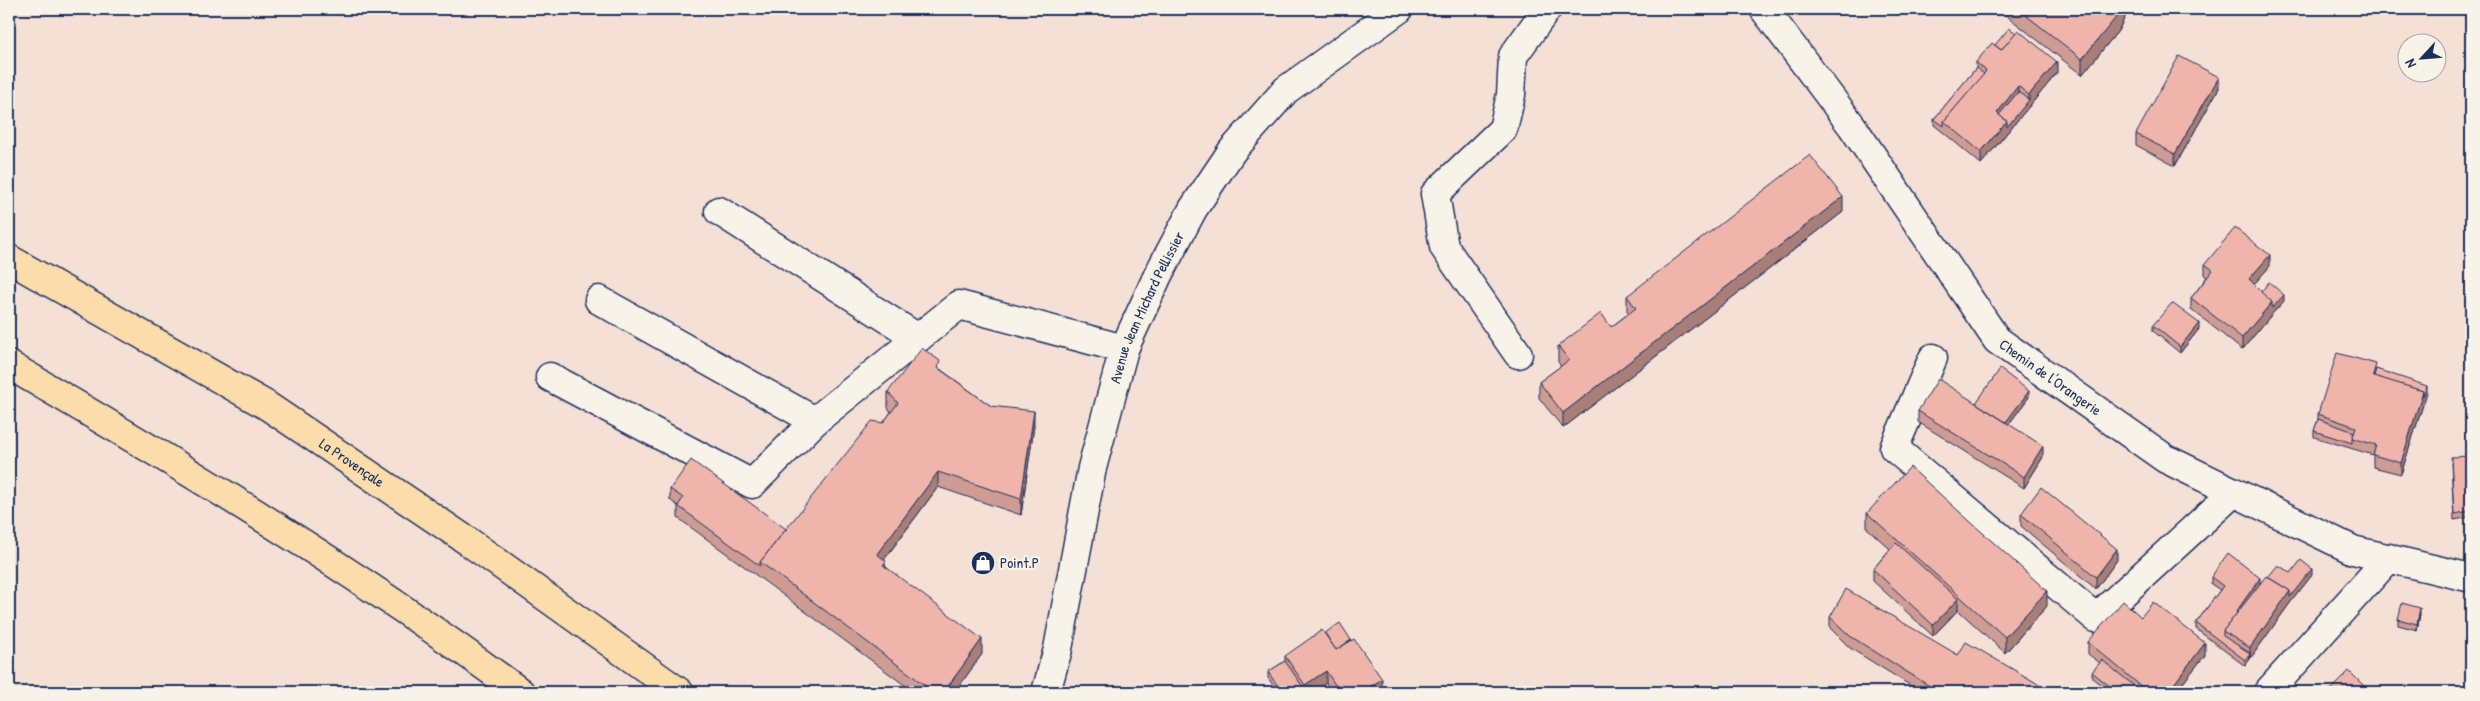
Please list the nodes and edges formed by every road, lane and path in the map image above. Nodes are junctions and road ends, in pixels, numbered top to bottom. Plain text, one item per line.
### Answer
1 (1399, 9) edge
2 (1547, 9) edge
3 (1764, 9) edge
4 (719, 211) dead end
5 (9, 259) edge
6 (599, 300) dead end
7 (918, 338) junction
8 (1124, 349) junction
9 (1518, 354) dead end
10 (1933, 358) dead end
11 (9, 365) edge
12 (550, 377) dead end
13 (815, 421) junction
14 (2234, 492) junction
15 (2389, 558) junction
16 (2471, 578) edge
17 (520, 692) edge
18 (679, 692) edge
19 (1046, 692) edge
20 (2268, 692) edge

1 - 8 street, Avenue Jean Michard Pellissier
2 - 9 street
3 - 14 street, Chemin de l'Orangerie
4 - 7 street
5 - 18 highway, La Provençale
6 - 13 street
7 - 8 street
7 - 13 street
8 - 19 street, Avenue Jean Michard Pellissier
10 - 14 street
11 - 17 highway
12 - 13 street
14 - 15 street, Chemin de l'Orangerie
15 - 16 street, Chemin de l'Orangerie
15 - 20 street

